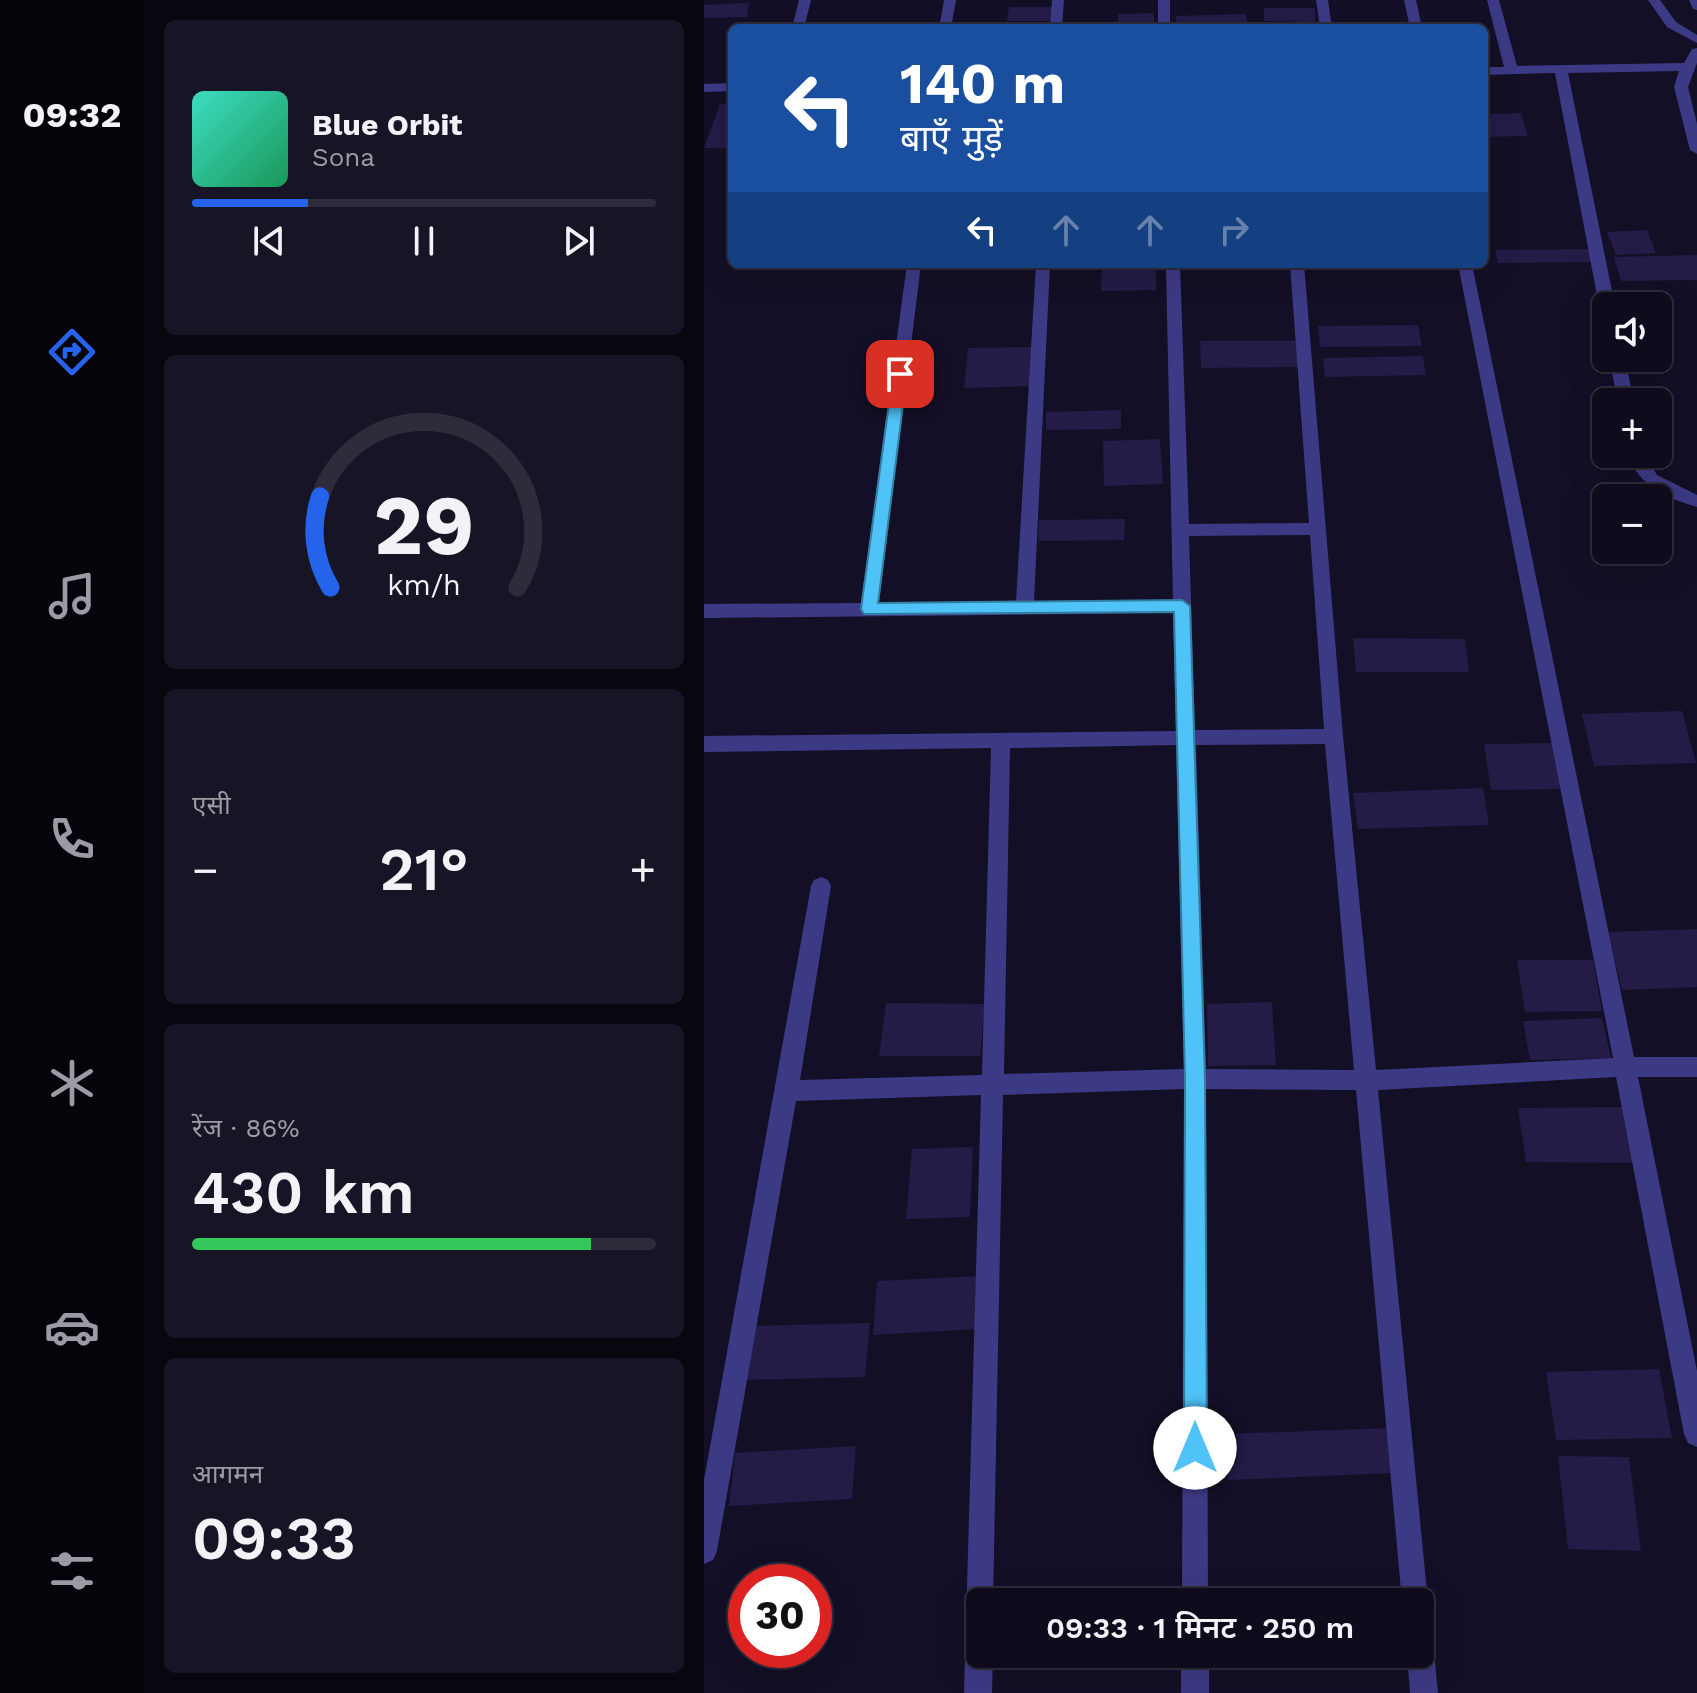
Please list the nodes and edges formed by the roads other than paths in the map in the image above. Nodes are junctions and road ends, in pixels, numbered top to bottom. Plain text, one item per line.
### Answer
1 (805, 0) edge
2 (950, 0) edge
3 (1058, 0) edge
4 (1164, 0) edge
5 (1322, 0) edge
6 (1410, 0) edge
7 (1493, 0) edge
8 (1654, 0) edge
9 (1695, 0) edge
10 (1697, 6) edge
11 (799, 24) edge
12 (946, 24) edge
13 (1056, 24) edge
14 (1164, 24) edge
15 (1325, 24) edge
16 (1415, 24) edge
17 (1697, 39) edge
18 (1697, 52) edge
19 (1688, 67) junction
20 (1561, 69) junction
21 (1488, 71) edge
22 (1512, 71) junction
23 (728, 87) edge
24 (704, 88) edge
25 (1697, 150) edge
26 (913, 268) edge
27 (1043, 268) edge
28 (1173, 268) edge
29 (1297, 268) edge
30 (1466, 268) edge
31 (1604, 292) edge
32 (1641, 468) edge
33 (1697, 501) edge
34 (1318, 529) junction
35 (1180, 530) junction
36 (1182, 606) junction
37 (1025, 607) junction
38 (869, 609) junction
39 (704, 611) edge
40 (1334, 736) junction
41 (1185, 738) junction
42 (1001, 740) junction
43 (704, 744) edge
44 (821, 886) dead end
45 (1624, 1067) junction
46 (1697, 1067) edge
47 (1195, 1079) junction
48 (1367, 1079) junction
49 (991, 1085) junction
50 (787, 1091) junction
51 (1697, 1434) edge
52 (704, 1551) edge
53 (980, 1588) edge
54 (1195, 1588) edge
55 (1414, 1588) edge
56 (979, 1668) edge
57 (1195, 1668) edge
58 (1422, 1668) edge
59 (978, 1693) edge
60 (1195, 1693) edge
61 (1424, 1693) edge

1 - 11 street
2 - 12 street
3 - 13 street
4 - 14 street
5 - 15 street
6 - 16 street
7 - 22 street
8 - 17 street
9 - 10 street
18 - 19 street
19 - 20 street
19 - 25 street
20 - 22 street
20 - 31 street
21 - 22 street
23 - 24 street
26 - 38 street
27 - 37 street
28 - 35 street
29 - 34 street
30 - 45 street
32 - 33 street
34 - 35 street
34 - 40 street
35 - 36 street
36 - 37 street
36 - 41 street
37 - 38 street
38 - 39 street
40 - 41 street
40 - 48 street
41 - 42 street
41 - 47 street
42 - 43 street
42 - 49 street
44 - 50 street
45 - 46 street
45 - 48 street
45 - 51 street
47 - 48 street
47 - 49 street
47 - 54 street
48 - 55 street
49 - 50 street
49 - 53 street
50 - 52 street
56 - 59 street
57 - 60 street
58 - 61 street

